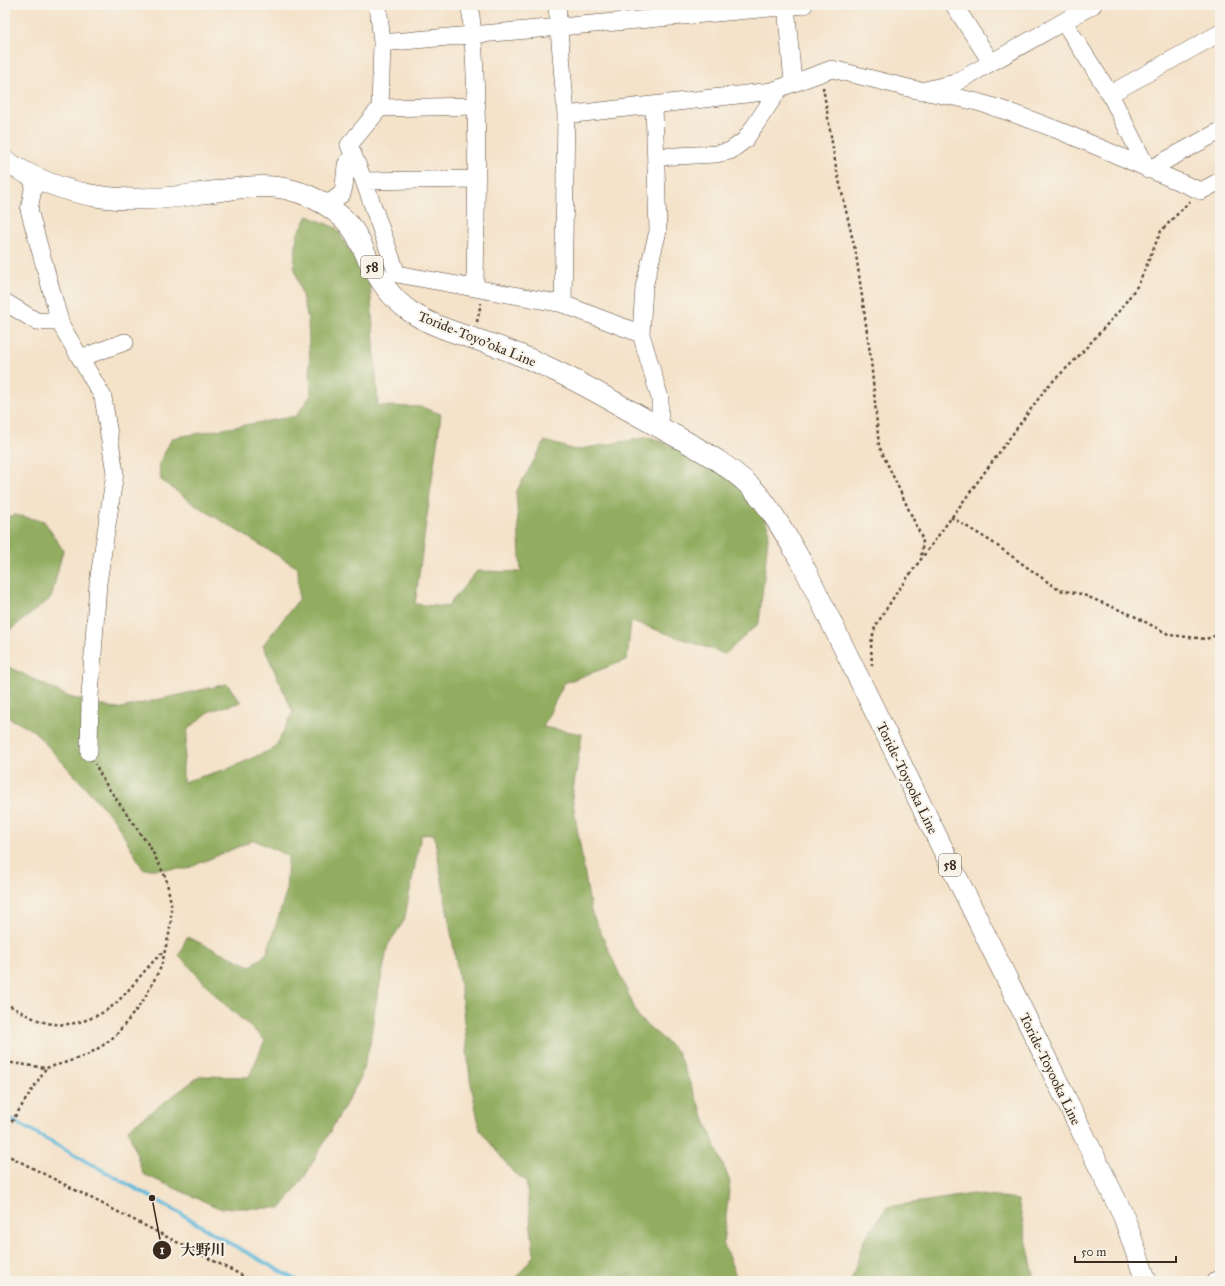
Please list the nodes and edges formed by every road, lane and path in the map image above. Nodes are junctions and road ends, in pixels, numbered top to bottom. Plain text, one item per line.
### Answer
1 (378, 5) edge
2 (470, 5) edge
3 (556, 5) edge
4 (804, 5) edge
5 (954, 5) edge
6 (1093, 5) edge
7 (786, 6) edge
8 (1064, 22) junction
9 (558, 28) junction
10 (1220, 33) edge
11 (473, 36) junction
12 (382, 43) junction
13 (991, 62) junction
14 (821, 73) junction
15 (786, 85) junction
16 (921, 91) junction
17 (1110, 94) junction
18 (654, 105) junction
19 (477, 106) junction
20 (380, 108) junction
21 (566, 115) junction
22 (1220, 131) edge
23 (353, 155) junction
24 (656, 157) junction
25 (5, 162) edge
26 (1148, 170) junction
27 (35, 178) junction
28 (477, 178) junction
29 (364, 181) junction
30 (1220, 181) edge
31 (1201, 191) junction
32 (326, 205) junction
33 (479, 288) junction
34 (5, 302) edge
35 (563, 304) junction
36 (58, 314) junction
37 (476, 328) dead end
38 (641, 334) junction
39 (125, 342) dead end
40 (80, 358) junction
41 (660, 428) junction
42 (951, 517) junction
43 (921, 558) junction
44 (1220, 634) edge
45 (872, 672) dead end
46 (89, 752) joint
47 (164, 951) junction
48 (5, 1003) edge
49 (5, 1062) edge
50 (46, 1068) junction
51 (5, 1132) edge
52 (5, 1154) edge
53 (1220, 1278) edge
54 (253, 1281) edge
55 (1146, 1281) edge
56 (1215, 1281) edge

1 - 12 street
2 - 11 street
3 - 9 street
4 - 7 street
5 - 13 street
6 - 8 street
7 - 9 street
7 - 15 street
8 - 13 street
8 - 17 street
9 - 11 street
9 - 21 street
10 - 17 street
11 - 12 street
11 - 19 street
12 - 20 street
13 - 16 street
14 - 15 street
14 - 16 street
14 - 43 path
15 - 18 street
15 - 24 street
16 - 26 street
17 - 26 street
18 - 21 street
18 - 24 street
19 - 20 street
19 - 28 street
20 - 23 street
21 - 35 street
22 - 26 street
23 - 29 street
23 - 32 street
24 - 38 street
25 - 27 main road, Toride-Toyo'oka Line / 58
26 - 31 street
27 - 32 main road, Toride-Toyo'oka Line / 58
27 - 36 street
28 - 29 street
28 - 33 street
29 - 33 street
30 - 31 street
31 - 42 path
32 - 41 main road, Toride-Toyo'oka Line / 58
33 - 35 street
33 - 37 path
34 - 36 street
35 - 38 street
36 - 40 street
38 - 41 street
39 - 40 street
40 - 46 street
41 - 55 main road, Toride-Toyo'oka Line / 58
42 - 43 path
42 - 44 path
43 - 45 path
46 - 47 path
47 - 48 path
47 - 50 path
49 - 50 path
50 - 51 path
52 - 54 path
53 - 56 street

